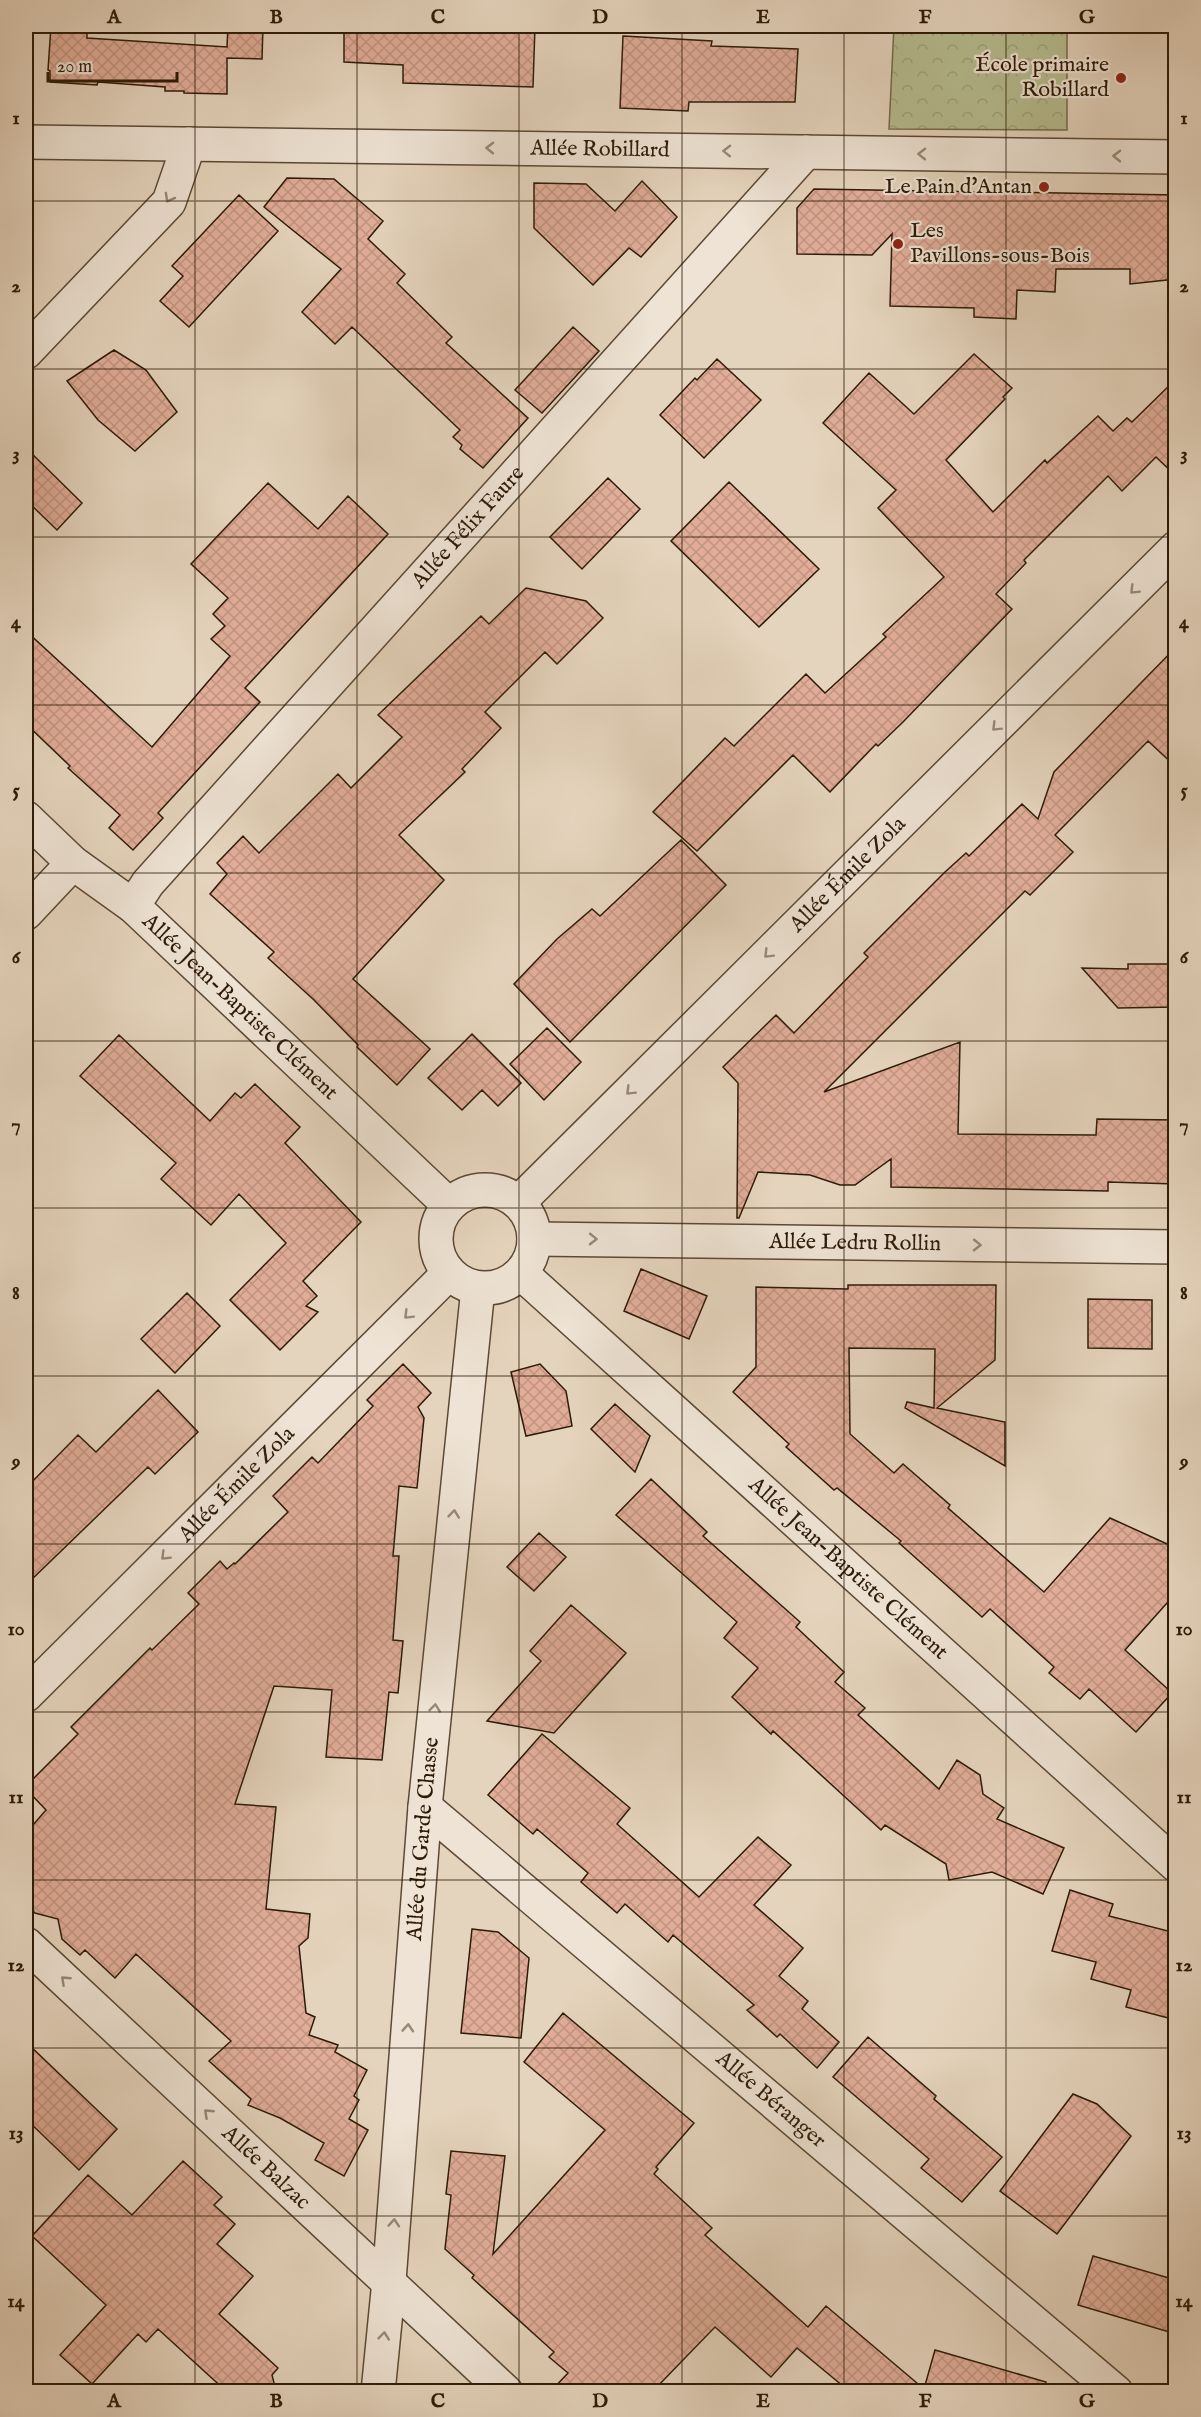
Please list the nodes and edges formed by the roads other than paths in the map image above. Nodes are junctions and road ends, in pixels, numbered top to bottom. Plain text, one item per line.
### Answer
1 (26, 141) edge
2 (189, 144) junction
3 (806, 152) junction
4 (1176, 157) edge
5 (26, 352) edge
6 (1176, 548) edge
7 (26, 819) edge
8 (73, 863) junction
9 (133, 906) junction
10 (26, 914) edge
11 (519, 1202) junction
12 (448, 1204) junction
13 (534, 1239) junction
14 (1176, 1247) edge
15 (449, 1273) junction
16 (521, 1273) junction
17 (478, 1288) junction
18 (26, 1695) edge
19 (425, 1807) junction
20 (1176, 1865) edge
21 (26, 1944) edge
22 (389, 2281) junction
23 (378, 2391) edge
24 (506, 2391) edge
25 (1116, 2391) edge

1 - 2 street, Allée Robillard
3 -> 2 street, Allée Robillard
2 -> 5 street
4 -> 3 street, Allée Robillard
3 - 9 street, Allée Félix Faure
6 -> 11 street, Allée Émile Zola
7 - 8 street, Allée Jean-Baptiste Clément
8 - 9 street, Allée Jean-Baptiste Clément
8 - 10 street
9 - 12 street, Allée Jean-Baptiste Clément
11 - 12 street
11 - 13 street
12 - 15 street
13 -> 14 street, Allée Ledru Rollin
13 - 16 street
15 - 17 street
15 -> 18 street, Allée Émile Zola
16 - 17 street
16 - 20 street, Allée Jean-Baptiste Clément
19 -> 17 street, Allée du Garde Chasse
22 -> 19 street, Allée du Garde Chasse
19 - 25 street, Allée Béranger
22 -> 21 street, Allée Balzac
23 -> 22 street, Allée du Garde Chasse
22 - 24 street, Allée Balzac

